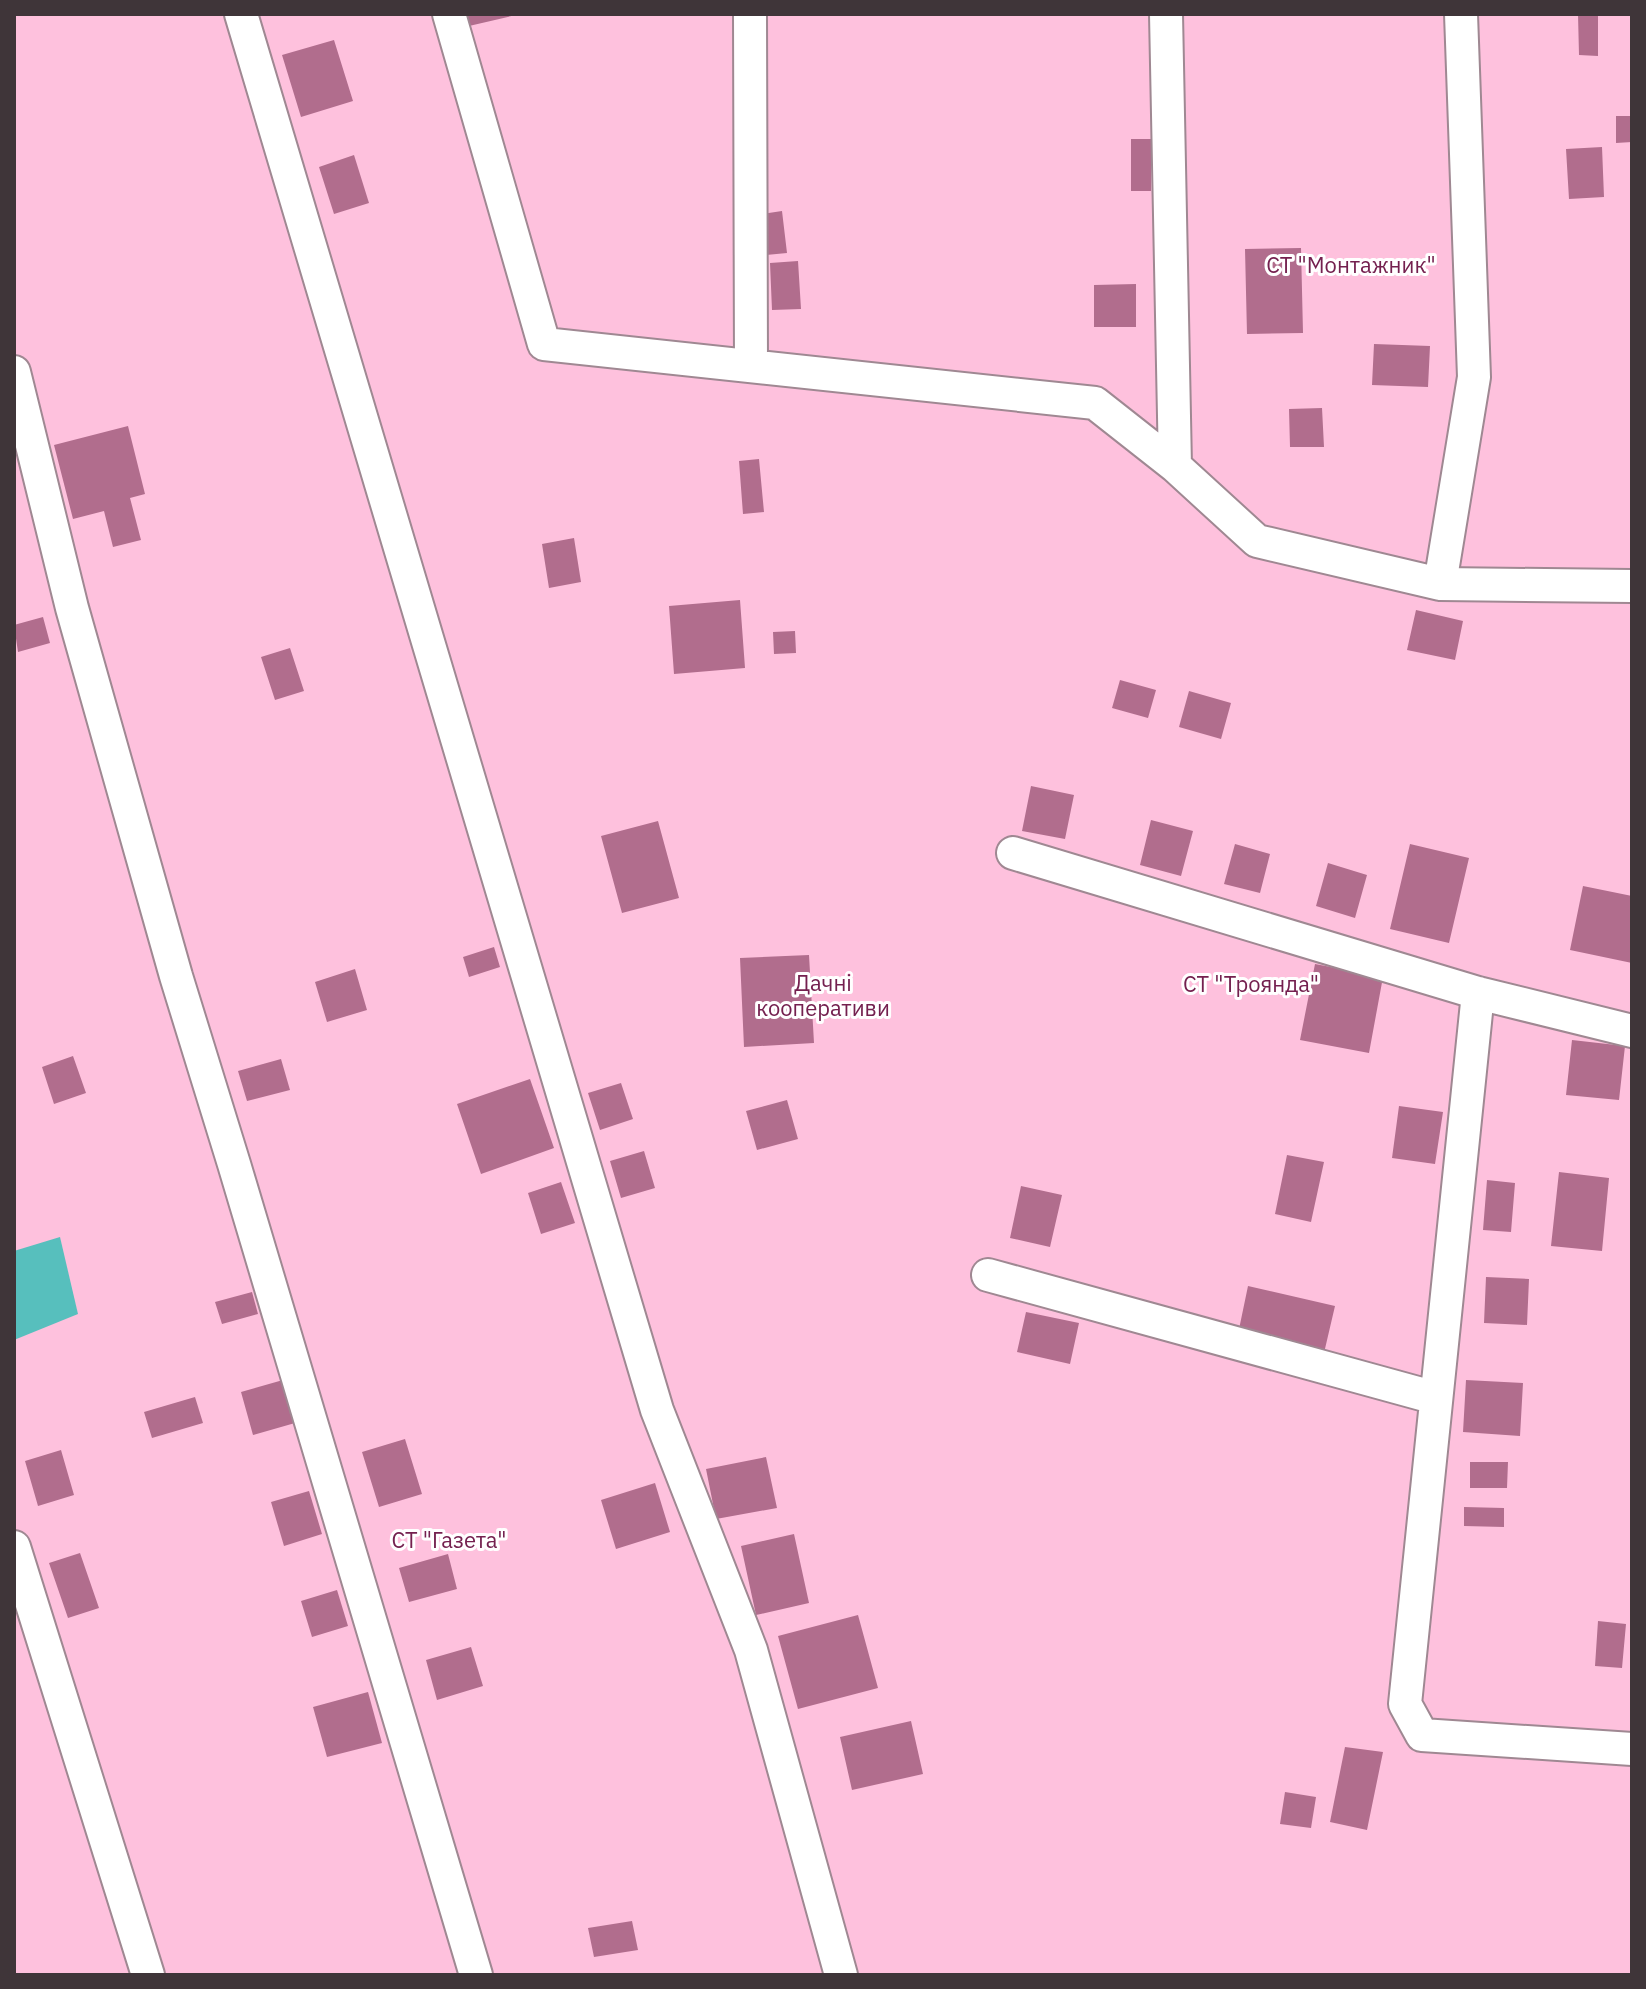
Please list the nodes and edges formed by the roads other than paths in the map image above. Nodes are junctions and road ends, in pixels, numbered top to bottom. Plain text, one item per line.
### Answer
1 (241, 14) edge
2 (449, 14) edge
3 (750, 14) edge
4 (1166, 14) edge
5 (1461, 14) edge
6 (751, 366) junction
7 (14, 372) edge
8 (1175, 466) junction
9 (1440, 584) junction
10 (1632, 586) edge
11 (1013, 853) dead end
12 (1478, 993) junction
13 (1632, 1031) edge
14 (988, 1275) dead end
15 (1436, 1398) junction
16 (14, 1547) edge
17 (1632, 1749) edge
18 (148, 1975) edge
19 (476, 1975) edge
20 (841, 1975) edge

1 - 20 street
2 - 6 street
3 - 6 street
4 - 8 street
5 - 9 street
6 - 8 street
7 - 19 street
8 - 9 street
9 - 10 street
11 - 12 street
12 - 13 street
12 - 15 street
14 - 15 street
15 - 17 street
16 - 18 street

